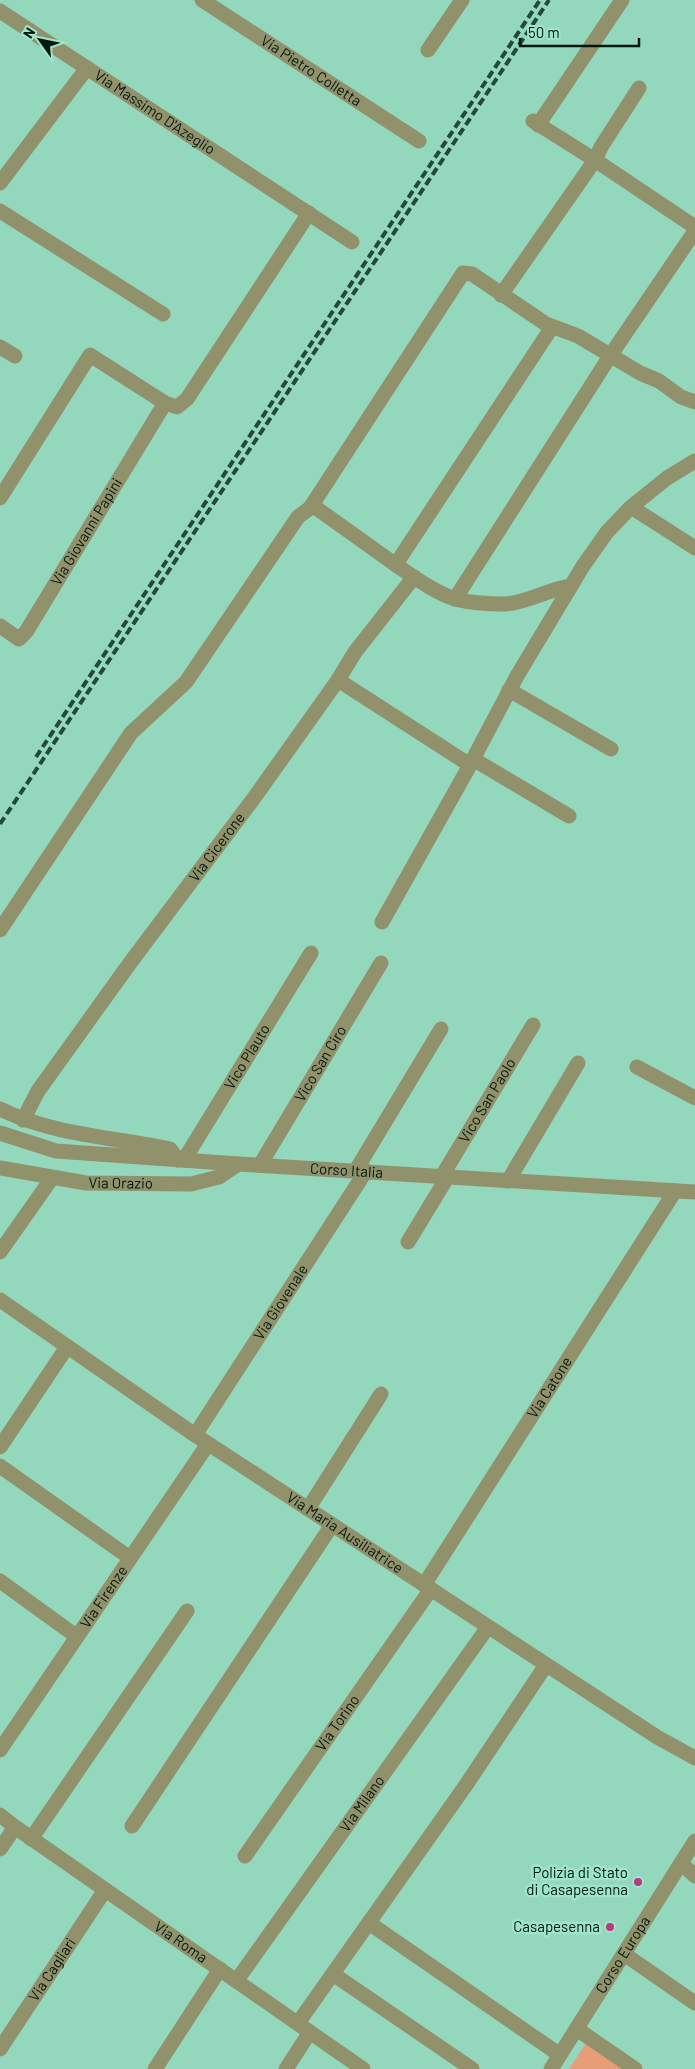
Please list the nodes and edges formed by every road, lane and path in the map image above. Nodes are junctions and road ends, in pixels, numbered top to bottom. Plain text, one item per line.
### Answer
1 (202, 0) edge
2 (462, 0) edge
3 (622, 0) edge
4 (0, 11) edge
5 (428, 50) dead end
6 (88, 68) junction
7 (639, 88) dead end
8 (419, 141) dead end
9 (595, 160) junction
10 (0, 183) edge
11 (0, 211) edge
12 (309, 213) junction
13 (695, 227) edge
14 (695, 231) edge
15 (352, 242) dead end
16 (501, 294) junction
17 (163, 314) dead end
18 (552, 327) junction
19 (0, 347) edge
20 (15, 356) dead end
21 (610, 356) junction
22 (695, 402) edge
23 (171, 405) junction
24 (695, 461) edge
25 (0, 498) edge
26 (312, 505) junction
27 (631, 507) junction
28 (695, 548) edge
29 (396, 564) junction
30 (414, 577) junction
31 (571, 586) junction
32 (455, 599) junction
33 (0, 626) edge
34 (338, 680) junction
35 (509, 690) junction
36 (611, 749) dead end
37 (472, 762) junction
38 (569, 816) dead end
39 (382, 922) dead end
40 (0, 930) edge
41 (311, 952) dead end
42 (381, 963) dead end
43 (533, 1025) dead end
44 (441, 1028) dead end
45 (578, 1064) dead end
46 (637, 1067) dead end
47 (695, 1098) edge
48 (0, 1108) edge
49 (23, 1120) junction
50 (0, 1133) edge
51 (181, 1160) junction
52 (238, 1164) junction
53 (260, 1166) junction
54 (0, 1168) edge
55 (361, 1170) junction
56 (445, 1176) junction
57 (52, 1178) junction
58 (508, 1181) junction
59 (674, 1191) junction
60 (695, 1192) edge
61 (408, 1242) dead end
62 (0, 1252) edge
63 (0, 1300) edge
64 (68, 1347) junction
65 (381, 1394) dead end
66 (195, 1435) junction
67 (208, 1444) junction
68 (0, 1447) edge
69 (0, 1466) edge
70 (308, 1509) junction
71 (332, 1525) junction
72 (130, 1558) junction
73 (0, 1581) edge
74 (428, 1587) junction
75 (187, 1611) dead end
76 (488, 1627) junction
77 (76, 1636) junction
78 (546, 1665) junction
79 (0, 1750) edge
80 (695, 1758) edge
81 (0, 1815) edge
82 (132, 1826) dead end
83 (14, 1827) junction
84 (31, 1839) junction
85 (695, 1841) edge
86 (0, 1849) edge
87 (245, 1856) dead end
88 (682, 1863) junction
89 (695, 1876) edge
90 (105, 1890) junction
91 (369, 1923) junction
92 (624, 1954) junction
93 (220, 1969) junction
94 (333, 1974) junction
95 (238, 1980) junction
96 (695, 2003) edge
97 (298, 2023) junction
98 (577, 2029) junction
99 (310, 2032) junction
100 (0, 2049) edge
101 (560, 2056) junction
102 (155, 2069) edge
103 (286, 2069) edge
104 (363, 2069) edge
105 (472, 2069) edge
106 (552, 2069) edge
107 (635, 2069) edge

1 - 8 street, Via Pietro Colletta
2 - 5 street
3 - 9 street
4 - 6 street, Via Massimo D'Azeglio
6 - 10 street
6 - 12 street, Via Massimo D'Azeglio
7 - 9 street
9 - 13 street
9 - 16 street
11 - 17 street
12 - 15 street, Via Massimo D'Azeglio
12 - 23 street
14 - 21 street
16 - 18 street
16 - 26 street
18 - 21 street
18 - 29 street
19 - 20 street
21 - 22 street
21 - 32 street
23 - 25 street
23 - 33 street, Via Giovanni Papini
24 - 27 street
26 - 29 street
26 - 40 street
27 - 28 street
27 - 31 street
29 - 30 street
30 - 32 street
30 - 34 street, Via Cicerone
31 - 32 street
31 - 35 street
34 - 37 street
34 - 49 street, Via Cicerone
35 - 36 street
35 - 37 street
37 - 38 street
37 - 39 street
41 - 51 street, Vico Plauto
42 - 53 street, Vico San Ciro
43 - 56 street, Vico San Paolo
44 - 55 street, Via Giovenale
45 - 58 street
46 - 47 street
48 - 49 street
49 - 51 street
50 - 51 street, Corso Italia
51 - 52 street, Corso Italia
52 - 53 street, Corso Italia
52 - 57 street, Via Orazio
53 - 55 street, Corso Italia
54 - 57 street, Via Orazio
55 - 56 street, Corso Italia
55 - 66 street, Via Giovenale
56 - 58 street, Corso Italia
56 - 61 street, Vico San Paolo
57 - 62 street
58 - 59 street, Corso Italia
59 - 60 street, Corso Italia
59 - 74 street, Via Catone
63 - 64 street, Via Maria Ausiliatrice
64 - 66 street, Via Maria Ausiliatrice
64 - 68 street
65 - 70 street
66 - 67 street, Via Maria Ausiliatrice
67 - 70 street, Via Maria Ausiliatrice
67 - 72 street, Via Firenze
69 - 72 street
70 - 71 street, Via Maria Ausiliatrice
71 - 74 street, Via Maria Ausiliatrice
71 - 82 street
72 - 77 street, Via Firenze
73 - 77 street
74 - 76 street, Via Maria Ausiliatrice
74 - 87 street, Via Torino
75 - 84 street
76 - 78 street, Via Maria Ausiliatrice
76 - 95 street, Via Milano
77 - 79 street, Via Firenze
78 - 80 street, Via Maria Ausiliatrice
78 - 91 street
81 - 83 street, Via Roma
83 - 84 street, Via Roma
83 - 86 street
84 - 90 street, Via Roma
85 - 88 street, Corso Europa
88 - 89 street
88 - 92 street, Corso Europa
90 - 93 street, Via Roma
90 - 100 street, Via Cagliari
91 - 94 street
91 - 101 street
92 - 96 street
92 - 98 street, Corso Europa
93 - 95 street, Via Roma
93 - 102 street
94 - 97 street
94 - 105 street
95 - 97 street, Via Roma
97 - 99 street, Via Roma
98 - 101 street, Corso Europa
98 - 107 street
99 - 103 street
99 - 104 street, Via Roma
101 - 106 street, Corso Europa

